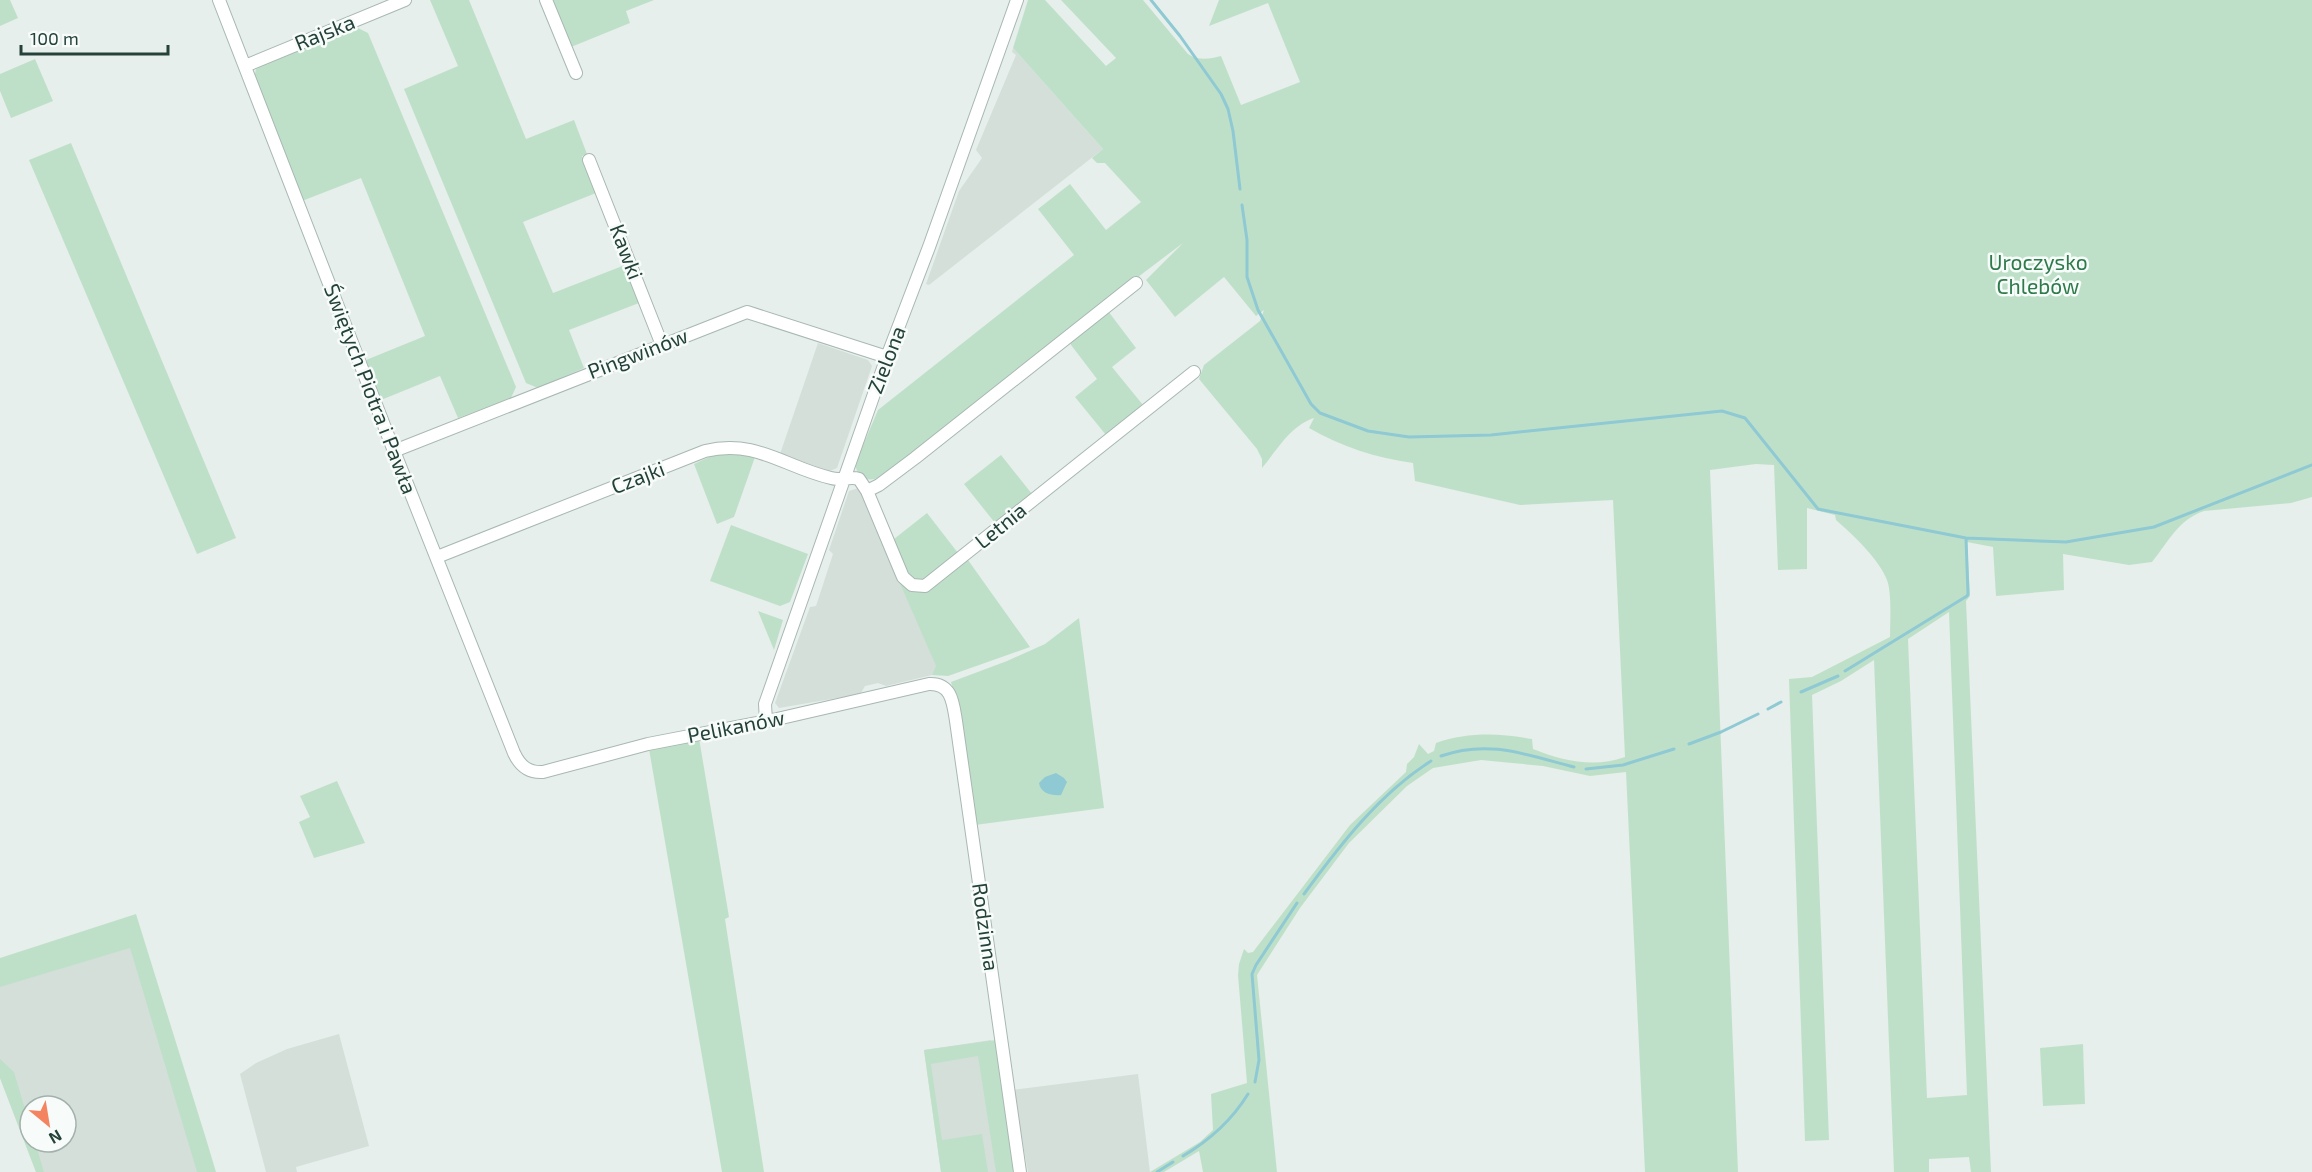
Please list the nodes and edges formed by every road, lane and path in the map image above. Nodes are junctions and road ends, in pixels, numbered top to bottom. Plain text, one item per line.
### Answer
1 (219, 0) edge
2 (405, 0) edge
3 (546, 0) edge
4 (1017, 0) edge
5 (245, 66) junction
6 (576, 73) dead end
7 (589, 160) dead end
8 (1136, 283) dead end
9 (662, 345) junction
10 (887, 357) junction
11 (1194, 372) dead end
12 (394, 451) junction
13 (843, 478) junction
14 (867, 491) junction
15 (437, 557) junction
16 (942, 686) joint
17 (766, 721) junction
18 (531, 772) joint
19 (1020, 1172) edge

1 - 5 street, Świętych Piotra i Pawła
2 - 5 street, Rajska
3 - 6 street
4 - 10 street, Zielona
5 - 12 street, Świętych Piotra i Pawła
7 - 9 street, Kawki
8 - 14 street
9 - 10 street, Pingwinów
9 - 12 street, Pingwinów
10 - 13 street, Zielona
11 - 14 street, Letnia
12 - 15 street, Świętych Piotra i Pawła
13 - 14 street
13 - 15 street, Czajki
13 - 17 street, Zielona
15 - 18 street, Świętych Piotra i Pawła
16 - 17 street, Pelikanów
16 - 19 street, Rodzinna
17 - 18 street, Pelikanów

